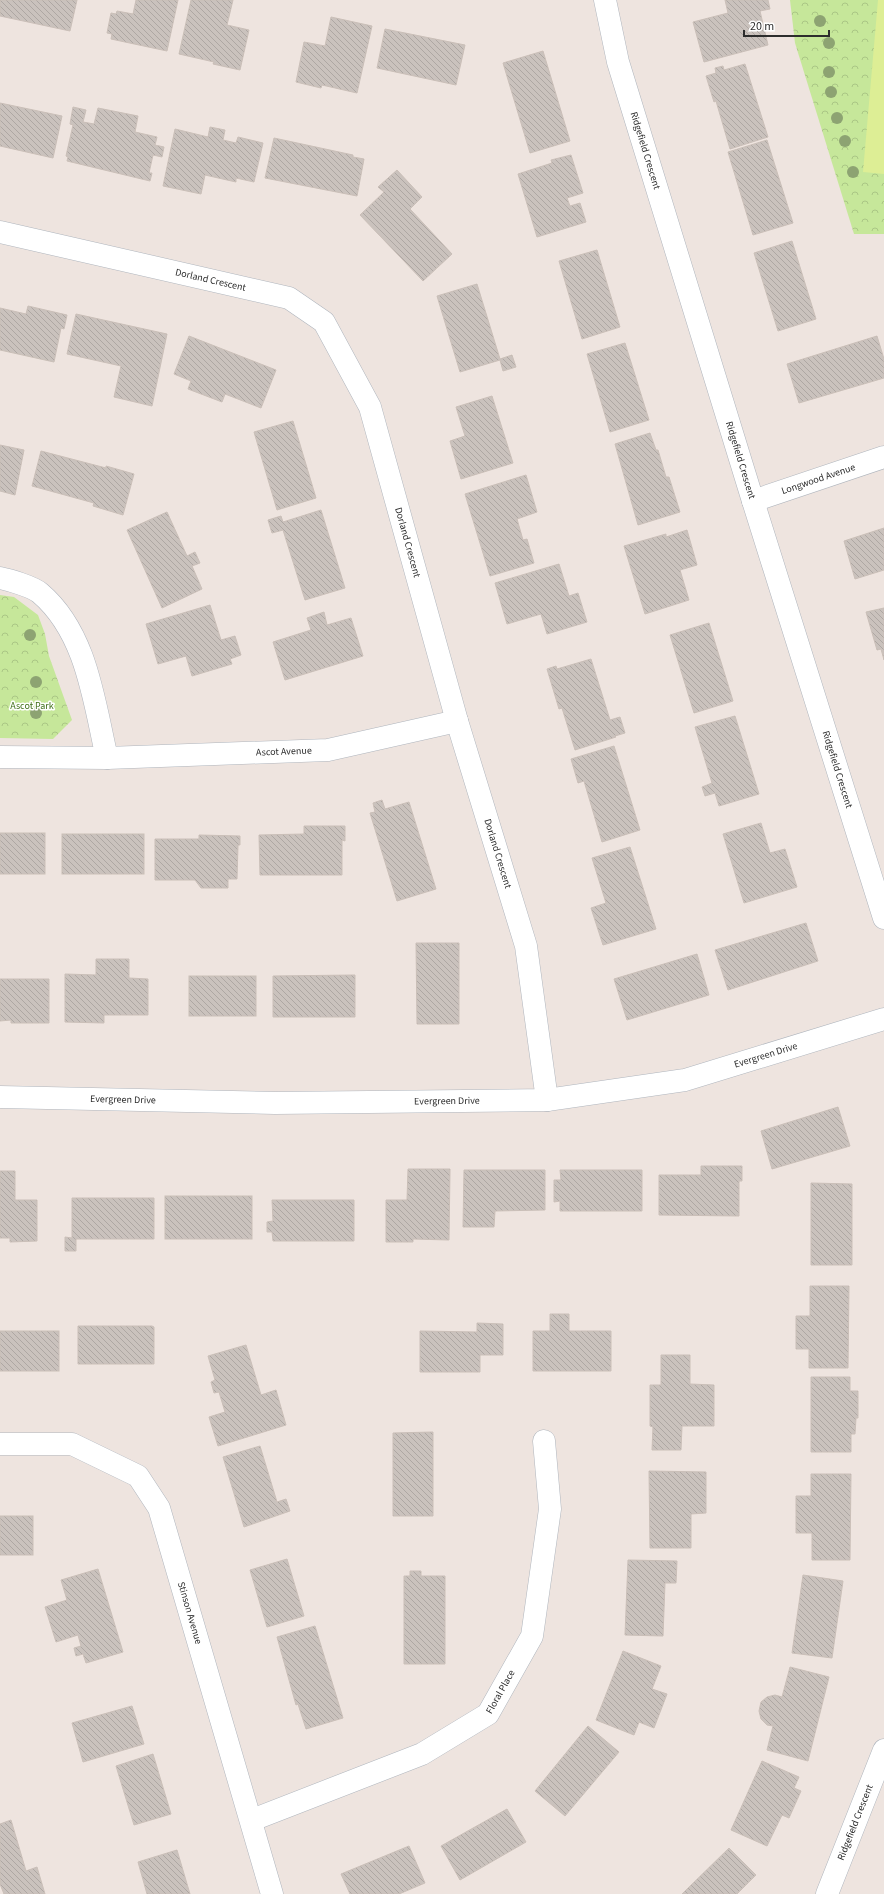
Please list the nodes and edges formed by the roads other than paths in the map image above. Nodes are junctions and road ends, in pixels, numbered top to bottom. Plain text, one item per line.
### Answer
1 (605, 0) edge
2 (0, 232) edge
3 (884, 457) edge
4 (753, 501) junction
5 (0, 578) edge
6 (457, 721) junction
7 (0, 758) edge
8 (107, 758) junction
9 (884, 918) edge
10 (884, 1019) edge
11 (0, 1097) edge
12 (547, 1100) junction
13 (544, 1442) dead end
14 (0, 1444) edge
15 (884, 1750) edge
16 (252, 1820) junction
17 (272, 1894) edge
18 (827, 1894) edge

1 - 4 street, Ridgefield Crescent
2 - 6 street, Dorland Crescent
3 - 4 street, Longwood Avenue
4 - 9 street, Ridgefield Crescent
5 - 8 street
6 - 8 street, Ascot Avenue
6 - 12 street, Dorland Crescent
7 - 8 street, Ascot Avenue
10 - 12 street, Evergreen Drive
11 - 12 street, Evergreen Drive
13 - 16 street, Floral Place
14 - 16 street, Stinson Avenue
15 - 18 street, Ridgefield Crescent
16 - 17 street, Stinson Avenue

